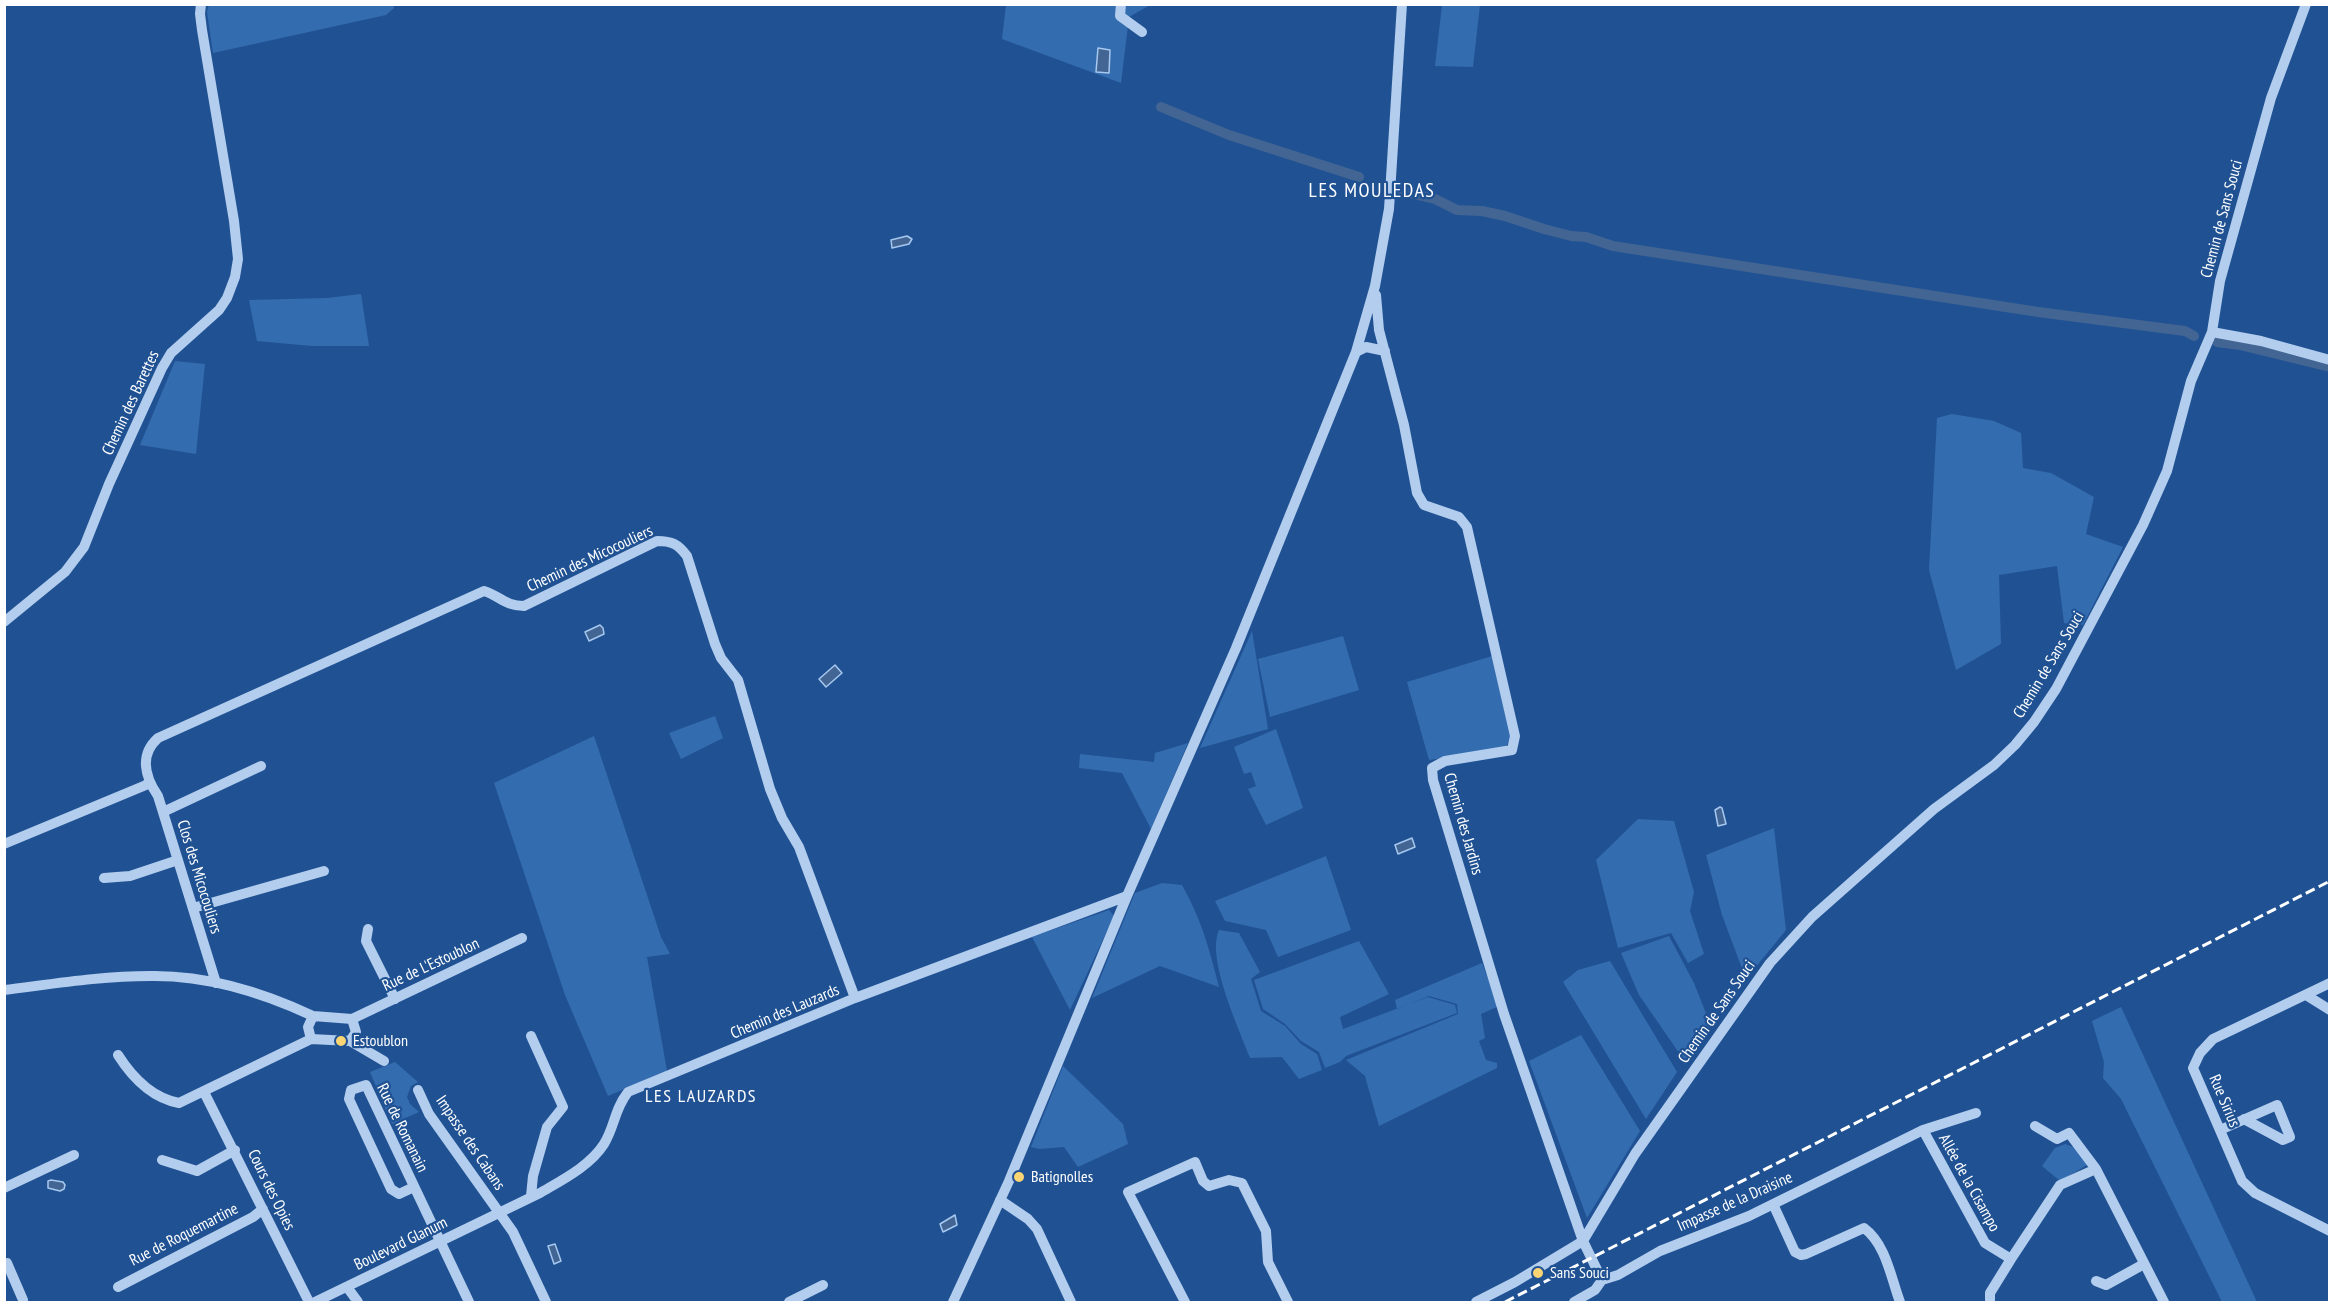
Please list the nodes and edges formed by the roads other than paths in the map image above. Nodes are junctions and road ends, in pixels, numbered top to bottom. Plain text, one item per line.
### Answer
1 (201, 4) edge
2 (1121, 4) edge
3 (1402, 4) edge
4 (2306, 4) edge
5 (1142, 32) dead end
6 (1375, 286) junction
7 (2212, 332) junction
8 (1385, 351) junction
9 (1356, 352) junction
10 (2330, 360) edge
11 (4, 622) edge
12 (261, 766) dead end
13 (148, 782) junction
14 (163, 812) junction
15 (4, 844) edge
16 (178, 860) junction
17 (324, 871) dead end
18 (104, 878) dead end
19 (1127, 896) junction
20 (193, 908) junction
21 (368, 929) dead end
22 (522, 938) dead end
23 (216, 983) junction
24 (2330, 983) edge
25 (4, 990) edge
26 (2306, 995) junction
27 (855, 998) junction
28 (395, 999) junction
29 (2330, 1010) edge
30 (313, 1016) junction
31 (352, 1019) junction
32 (531, 1036) dead end
33 (311, 1039) junction
34 (350, 1041) junction
35 (118, 1055) dead end
36 (384, 1061) dead end
37 (418, 1090) dead end
38 (204, 1092) junction
39 (1976, 1113) dead end
40 (2244, 1119) dead end
41 (2035, 1126) dead end
42 (1923, 1130) junction
43 (2220, 1130) junction
44 (235, 1150) junction
45 (74, 1155) dead end
46 (162, 1160) dead end
47 (2096, 1169) junction
48 (414, 1187) junction
49 (4, 1188) edge
50 (531, 1196) junction
51 (999, 1200) junction
52 (1773, 1204) junction
53 (263, 1209) junction
54 (500, 1212) junction
55 (2330, 1231) edge
56 (439, 1241) junction
57 (1583, 1241) junction
58 (2011, 1259) junction
59 (4, 1264) edge
60 (2144, 1264) junction
61 (1602, 1280) junction
62 (2096, 1281) dead end
63 (823, 1285) dead end
64 (118, 1287) dead end
65 (347, 1287) junction
66 (23, 1300) dead end
67 (309, 1302) edge
68 (315, 1302) edge
69 (358, 1302) edge
70 (469, 1302) edge
71 (546, 1302) edge
72 (789, 1302) edge
73 (953, 1302) edge
74 (1071, 1302) edge
75 (1185, 1302) edge
76 (1288, 1302) edge
77 (1476, 1302) edge
78 (1574, 1302) edge
79 (1900, 1302) edge
80 (1990, 1302) edge
81 (2164, 1302) edge

1 - 11 street, Chemin des Barettes
2 - 5 street
3 - 6 street
4 - 7 street, Chemin de Sans Souci
6 - 8 street, Chemin des Jardins
6 - 9 street
7 - 10 street
7 - 57 street, Chemin de Sans Souci
8 - 9 street
8 - 57 street, Chemin des Jardins
9 - 19 street
12 - 14 street
13 - 14 street, Clos des Micocouliers
13 - 15 street
13 - 27 street, Chemin des Micocouliers
14 - 16 street, Clos des Micocouliers
16 - 18 street
16 - 20 street, Clos des Micocouliers
17 - 20 street
19 - 27 street, Chemin des Lauzards
19 - 51 street
20 - 23 street, Clos des Micocouliers
21 - 28 street
22 - 28 street, Rue de L'Estoublon
23 - 25 street
23 - 30 street
24 - 26 street, Rue Sirius
26 - 29 street
26 - 43 street, Rue Sirius
27 - 50 street, Chemin des Lauzards
28 - 31 street, Rue de L'Estoublon
30 - 31 street
30 - 33 street
31 - 34 street
32 - 50 street
33 - 34 street
33 - 38 street
34 - 36 street
35 - 38 street
37 - 54 street, Impasse des Cabans
38 - 44 street, Cours des Opies
39 - 42 street, Impasse de la Draisine
40 - 43 street
41 - 47 street
42 - 52 street, Impasse de la Draisine
42 - 58 street, Allée de la Cisampo
43 - 55 street, Rue Sirius
44 - 46 street
44 - 53 street, Cours des Opies
45 - 49 street
47 - 58 street
47 - 60 street
48 - 48 street, Rue de Romanain
48 - 56 street, Rue de Romanain
50 - 54 street, Chemin des Lauzards
51 - 73 street
51 - 74 street
52 - 61 street, Impasse de la Draisine
52 - 79 street
53 - 64 street, Rue de Roquemartine
53 - 67 street, Cours des Opies
54 - 56 street, Boulevard Glanum
54 - 71 street, Impasse des Cabans
56 - 65 street, Boulevard Glanum
56 - 70 street, Rue de Romanain
57 - 61 street
57 - 77 street
58 - 80 street
59 - 66 street
60 - 62 street
60 - 81 street
61 - 78 street, Impasse de la Draisine
63 - 72 street
65 - 68 street, Boulevard Glanum
65 - 69 street
75 - 76 street

